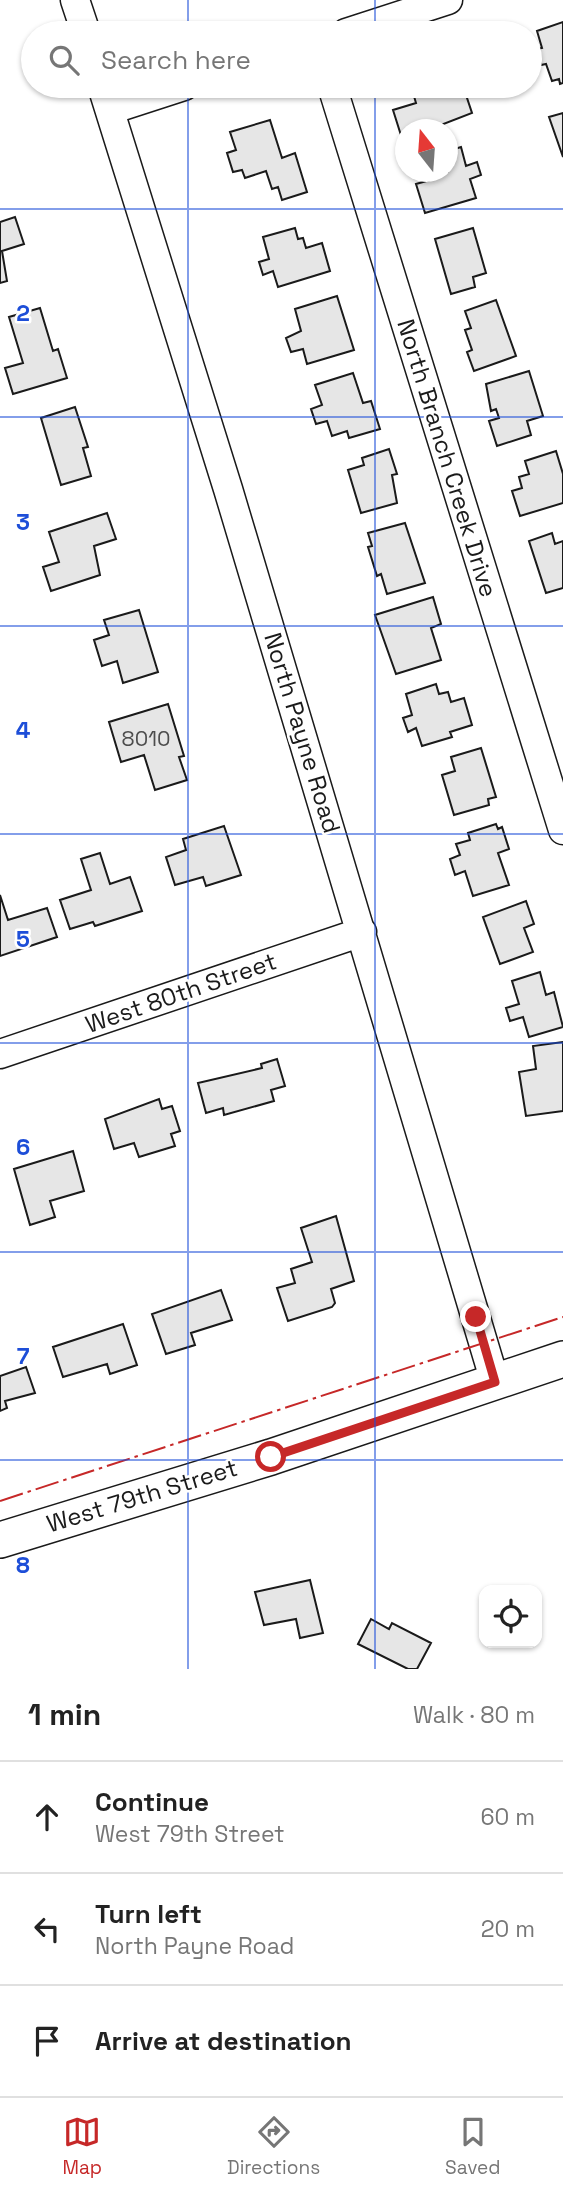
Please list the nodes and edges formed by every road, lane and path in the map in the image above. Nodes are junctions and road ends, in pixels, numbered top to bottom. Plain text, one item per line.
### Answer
1 (75, 0) edge
2 (448, 0) edge
3 (82, 21) edge
4 (383, 21) edge
5 (106, 98) edge
6 (336, 98) edge
7 (554, 771) edge
8 (563, 830) edge
9 (362, 932) junction
10 (0, 1054) edge
11 (563, 1359) edge
12 (495, 1382) junction
13 (0, 1540) edge

1 - 3 street
2 - 4 street
5 - 9 street, North Payne Road
6 - 7 street, North Branch Creek Drive
7 - 8 street, North Branch Creek Drive
9 - 10 street, West 80th Street
9 - 12 street, North Payne Road
11 - 12 main road, West 79th Street
12 - 13 main road, West 79th Street

